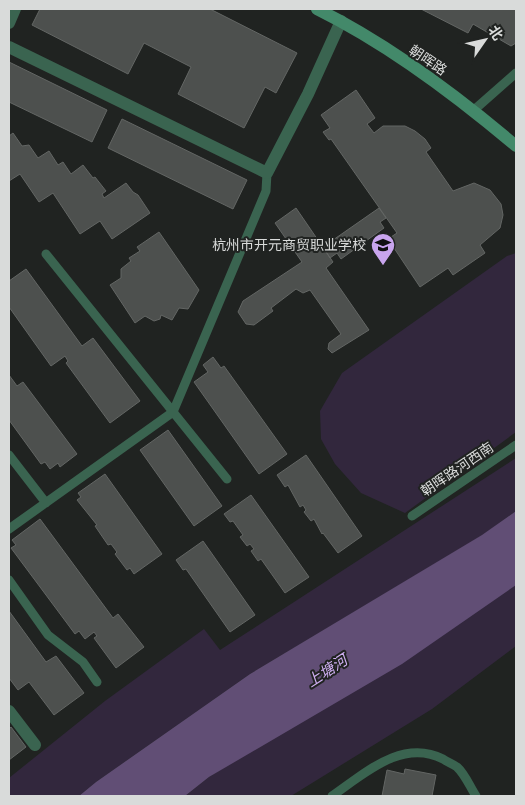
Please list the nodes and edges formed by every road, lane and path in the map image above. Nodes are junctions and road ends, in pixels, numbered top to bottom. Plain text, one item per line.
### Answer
1 (15, 9) edge
2 (317, 9) edge
3 (341, 21) junction
4 (9, 23) edge
5 (9, 47) edge
6 (516, 73) edge
7 (474, 110) junction
8 (516, 146) edge
9 (267, 173) junction
10 (46, 254) dead end
11 (173, 412) junction
12 (516, 445) edge
13 (9, 454) edge
14 (227, 479) dead end
15 (46, 503) junction
16 (412, 516) dead end
17 (9, 529) edge
18 (9, 580) edge
19 (97, 682) dead end
20 (9, 710) edge
21 (34, 745) dead end
22 (332, 796) edge
23 (476, 796) edge

1 - 4 street
2 - 3 street, 朝晖路
3 - 7 street, 朝晖路
3 - 9 street
5 - 9 street
6 - 7 lane
7 - 8 street, 朝晖路
9 - 11 lane
10 - 11 lane
11 - 14 lane
11 - 15 lane
12 - 16 lane, 朝晖路河西南
13 - 15 lane
15 - 17 lane
18 - 19 lane
20 - 21 street
22 - 23 lane

